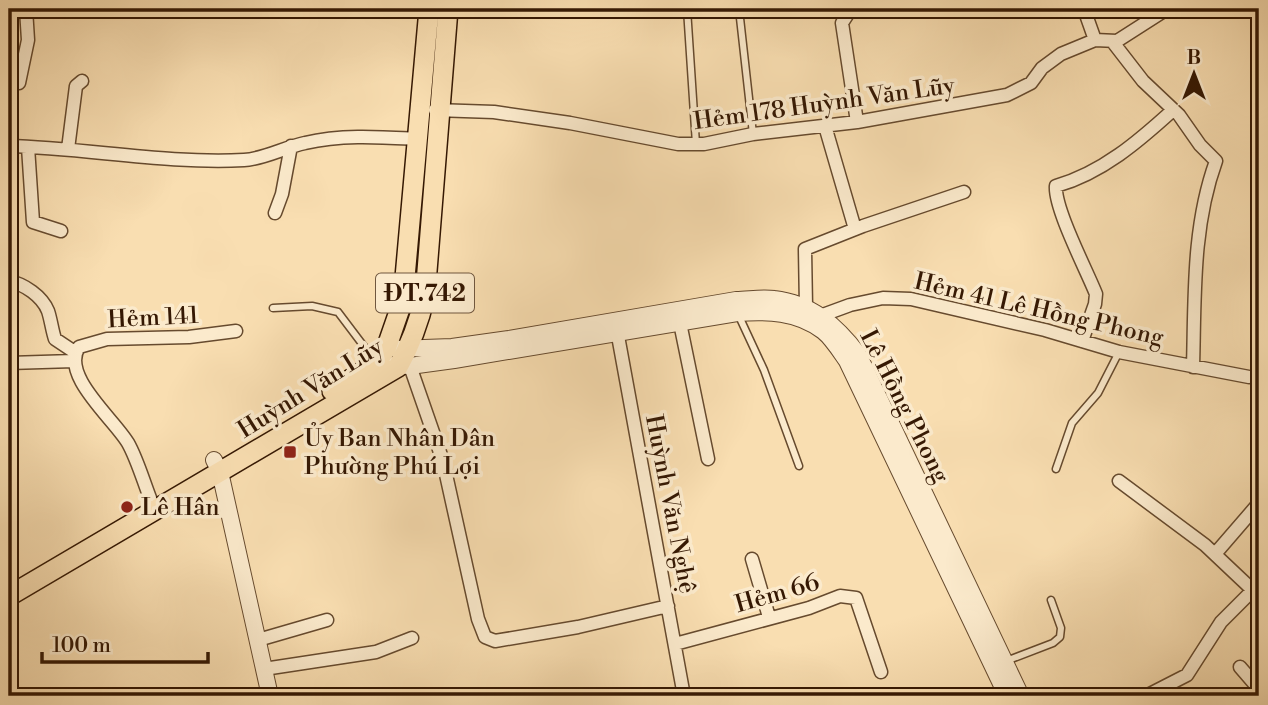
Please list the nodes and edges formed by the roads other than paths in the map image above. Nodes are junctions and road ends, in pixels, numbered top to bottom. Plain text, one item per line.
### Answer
1 (26, 9) edge
2 (429, 9) edge
3 (449, 9) edge
4 (687, 9) edge
5 (739, 9) edge
6 (851, 9) edge
7 (1084, 9) edge
8 (1167, 9) edge
9 (1095, 40) junction
10 (1112, 41) junction
11 (82, 81) dead end
12 (19, 83) dead end
13 (441, 109) junction
14 (1174, 110) junction
15 (420, 111) junction
16 (857, 122) junction
17 (825, 126) junction
18 (753, 134) junction
19 (418, 139) junction
20 (696, 144) junction
21 (9, 146) edge
22 (291, 146) junction
23 (28, 147) junction
24 (68, 149) junction
25 (964, 192) dead end
26 (275, 214) dead end
27 (855, 229) junction
28 (61, 230) dead end
29 (9, 281) edge
30 (806, 307) junction
31 (272, 308) dead end
32 (737, 313) junction
33 (820, 316) junction
34 (680, 323) junction
35 (616, 326) junction
36 (236, 331) dead end
37 (1082, 341) junction
38 (1119, 352) junction
39 (381, 356) junction
40 (75, 357) junction
41 (405, 361) junction
42 (9, 363) edge
43 (1193, 367) junction
44 (1250, 377) dead end
45 (708, 459) dead end
46 (217, 466) junction
47 (799, 466) dead end
48 (1056, 469) dead end
49 (1119, 481) dead end
50 (150, 498) junction
51 (1259, 503) edge
52 (1215, 554) junction
53 (752, 559) dead end
54 (9, 583) edge
55 (1256, 593) edge
56 (9, 596) edge
57 (1051, 600) dead end
58 (668, 606) junction
59 (769, 617) junction
60 (327, 620) dead end
61 (412, 638) dead end
62 (258, 640) junction
63 (675, 644) junction
64 (1004, 662) junction
65 (1240, 667) dead end
66 (264, 669) junction
67 (881, 672) dead end
68 (1259, 688) edge
69 (270, 696) edge
70 (684, 696) edge
71 (1007, 696) edge
72 (1021, 696) edge
73 (1146, 696) edge

1 - 12 street
2 - 15 main road, ĐT.742
3 - 13 main road, Huỳnh Văn Lũy / ĐT.742
4 - 20 lane
5 - 18 lane
6 - 16 street
7 - 9 street
8 - 10 street
9 - 10 street, Hẻm 178 Huỳnh Văn Lũy
9 - 16 street, Hẻm 178 Huỳnh Văn Lũy
10 - 14 street
11 - 24 street
13 - 15 street, Hẻm 178 Huỳnh Văn Lũy
13 - 20 street, Hẻm 178 Huỳnh Văn Lũy
13 - 41 main road, Huỳnh Văn Lũy / ĐT.742
14 - 37 street
14 - 43 street
15 - 19 main road, ĐT.742
16 - 17 street, Hẻm 178 Huỳnh Văn Lũy
17 - 18 street, Hẻm 178 Huỳnh Văn Lũy
17 - 27 street
18 - 20 street, Hẻm 178 Huỳnh Văn Lũy
19 - 22 street
19 - 39 main road, ĐT.742
21 - 23 street
22 - 24 street
22 - 26 street
23 - 24 street
23 - 28 street
25 - 27 street
27 - 30 street
29 - 40 street
30 - 33 street, Lê Hồng Phong
30 - 35 street, Lê Hồng Phong
31 - 39 lane
32 - 34 street, Lê Hồng Phong
32 - 47 lane
32 - 71 street, Lê Hồng Phong
33 - 37 street, Hẻm 41 Lê Hồng Phong
33 - 64 street, Lê Hồng Phong
34 - 35 street, Lê Hồng Phong
34 - 45 street
35 - 41 street, Lê Hồng Phong
35 - 58 street, Huỳnh Văn Nghệ
36 - 40 street, Hẻm 141
37 - 38 street, Hẻm 41 Lê Hồng Phong
38 - 43 street, Hẻm 41 Lê Hồng Phong
38 - 48 lane
39 - 41 street, Lê Hồng Phong
39 - 46 main road
40 - 42 street, Hẻm 141
40 - 50 street
41 - 46 main road, Huỳnh Văn Lũy
41 - 58 street
43 - 44 street, Hẻm 41 Lê Hồng Phong
46 - 50 main road, Huỳnh Văn Lũy
46 - 56 main road, Huỳnh Văn Lũy
46 - 62 street
49 - 52 street
50 - 54 main road, Huỳnh Văn Lũy
51 - 52 street
52 - 55 street
53 - 59 street
55 - 73 street
57 - 64 lane
58 - 63 street, Huỳnh Văn Nghệ
59 - 63 street, Hẻm 66
59 - 67 street, Hẻm 66
60 - 62 street
61 - 66 street
62 - 66 street
63 - 70 street, Huỳnh Văn Nghệ
64 - 72 street, Lê Hồng Phong
65 - 68 street
66 - 69 street

